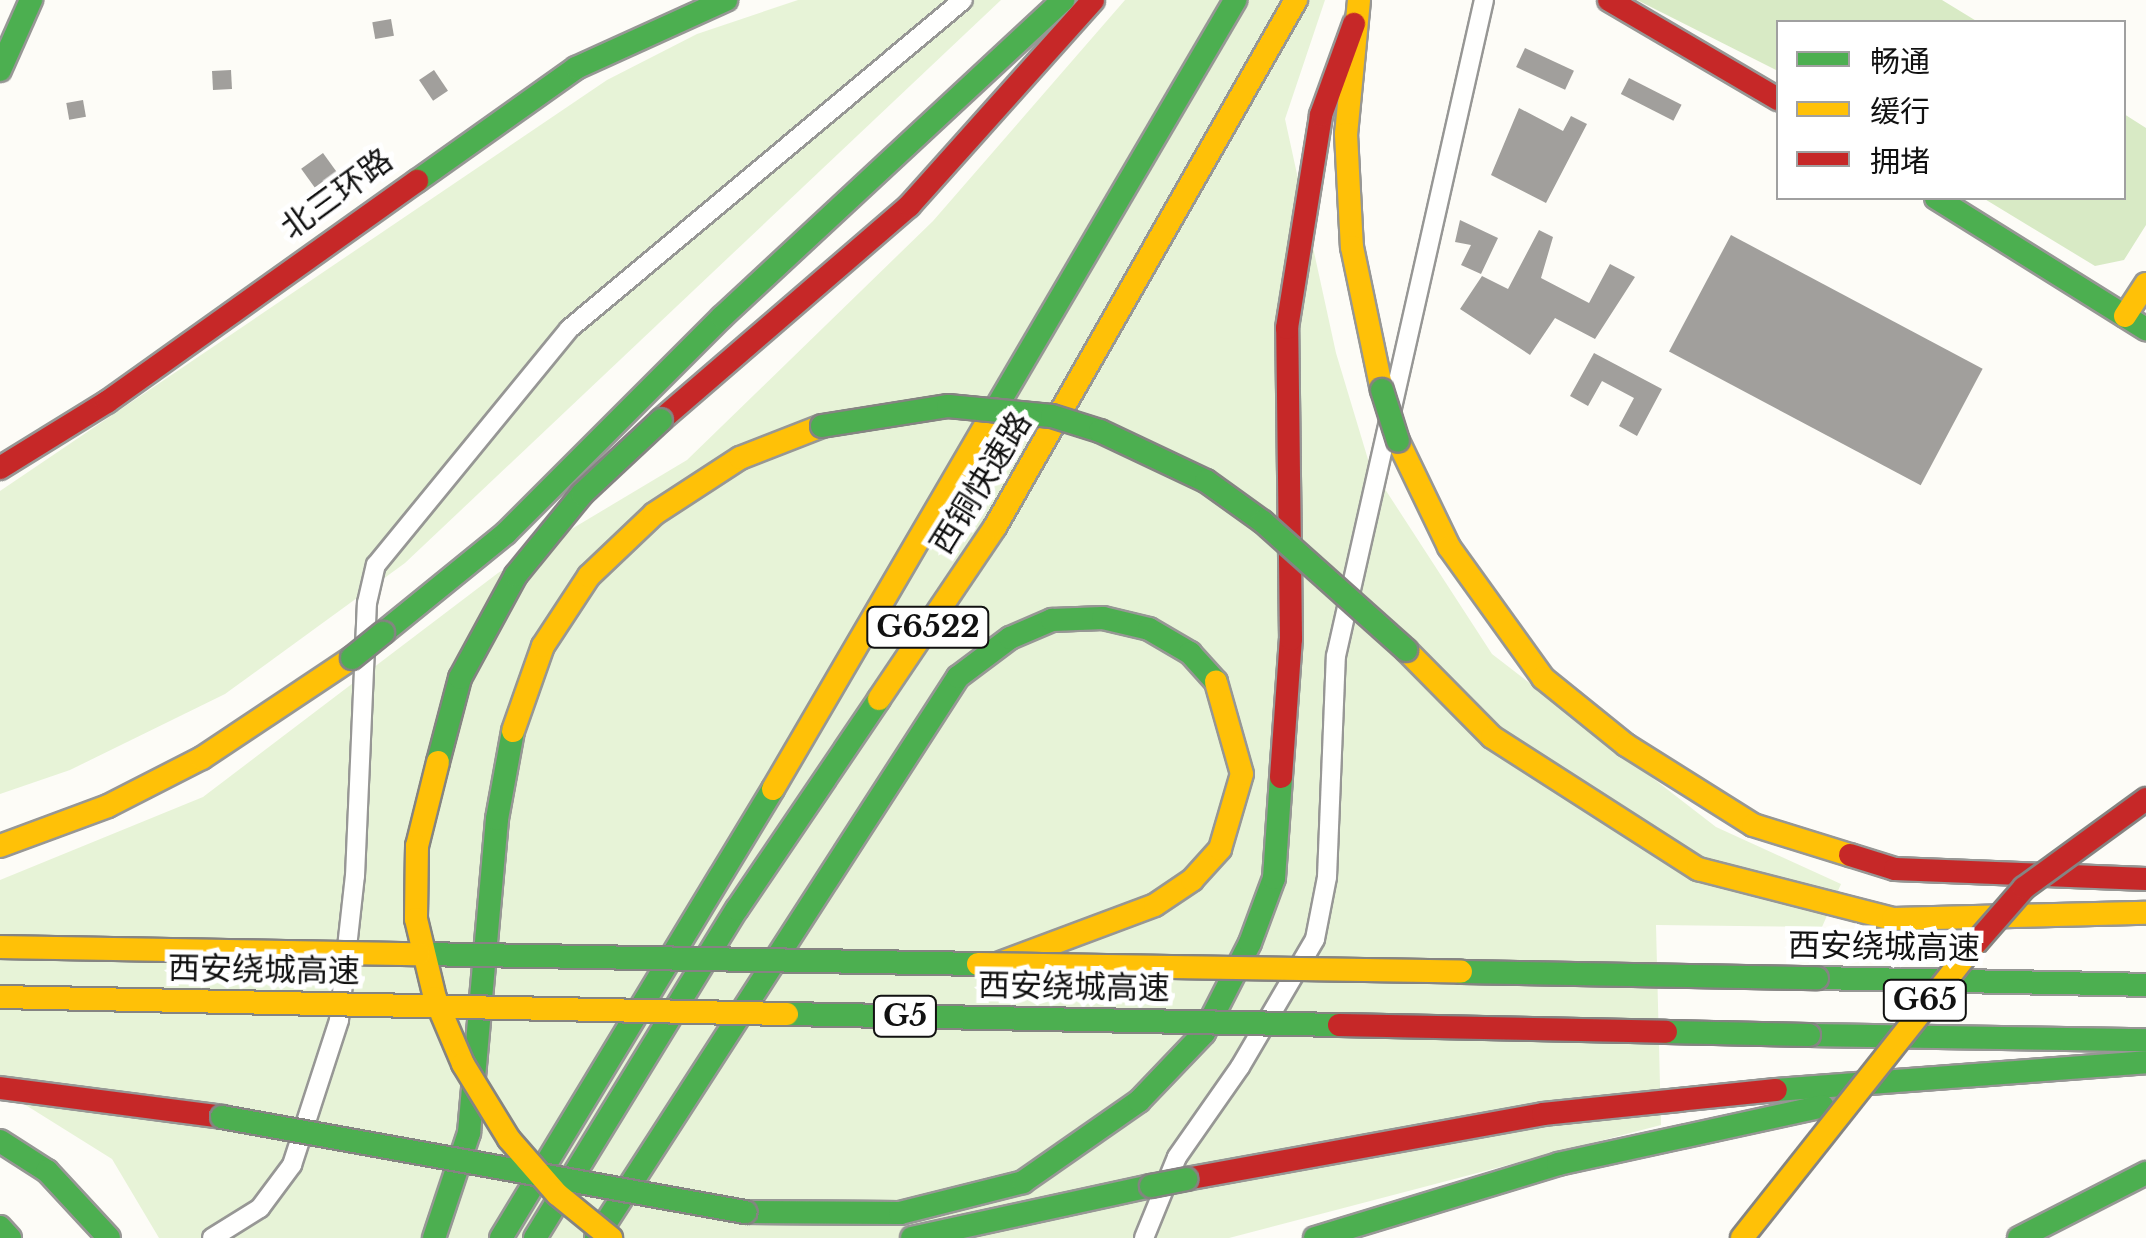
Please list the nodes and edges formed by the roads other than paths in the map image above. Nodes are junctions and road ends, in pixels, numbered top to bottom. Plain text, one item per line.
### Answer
1 (32, 0) edge
2 (726, 0) edge
3 (963, 0) edge
4 (1063, 0) edge
5 (1093, 0) edge
6 (1235, 0) edge
7 (1296, 0) edge
8 (1359, 0) edge
9 (1484, 0) edge
10 (1609, 0) edge
11 (1354, 24) junction
12 (0, 70) edge
13 (1776, 98) edge
14 (1939, 200) edge
15 (2146, 284) edge
16 (2125, 316) junction
17 (2146, 329) edge
18 (0, 468) edge
19 (2146, 800) edge
20 (0, 846) edge
21 (2146, 879) edge
22 (2146, 913) edge
23 (0, 947) edge
24 (1000, 963) junction
25 (2146, 985) edge
26 (0, 997) edge
27 (2146, 1040) edge
28 (2146, 1062) edge
29 (1960, 1080) junction
30 (0, 1088) edge
31 (0, 1141) edge
32 (2146, 1173) edge
33 (0, 1227) edge
34 (10, 1238) edge
35 (109, 1238) edge
36 (212, 1238) edge
37 (434, 1238) edge
38 (501, 1238) edge
39 (534, 1238) edge
40 (596, 1238) edge
41 (611, 1238) edge
42 (912, 1238) edge
43 (1144, 1238) edge
44 (1315, 1238) edge
45 (1742, 1238) edge
46 (2019, 1238) edge

1 - 12 main road
2 - 18 main road, 北三环路
3 - 36 street
4 - 20 main road, bridge
5 - 41 main road, bridge
6 - 38 main road, 西铜快速路 / G6522
7 - 39 main road, 西铜快速路 / G6522
8 - 11 main road
9 - 43 street
10 - 13 main road
11 - 21 main road, bridge
11 - 30 main road, bridge
14 - 16 main road
15 - 16 main road
16 - 17 main road
19 - 45 main road, G65, bridge
22 - 37 main road, bridge
23 - 24 main road, 西安绕城高速 / G5, bridge
24 - 25 main road, 西安绕城高速 / G5, bridge
24 - 40 main road
26 - 27 main road, 西安绕城高速 / G5, bridge
28 - 29 main road
29 - 42 main road, bridge
29 - 44 main road
31 - 35 main road
32 - 46 main road
33 - 34 main road

